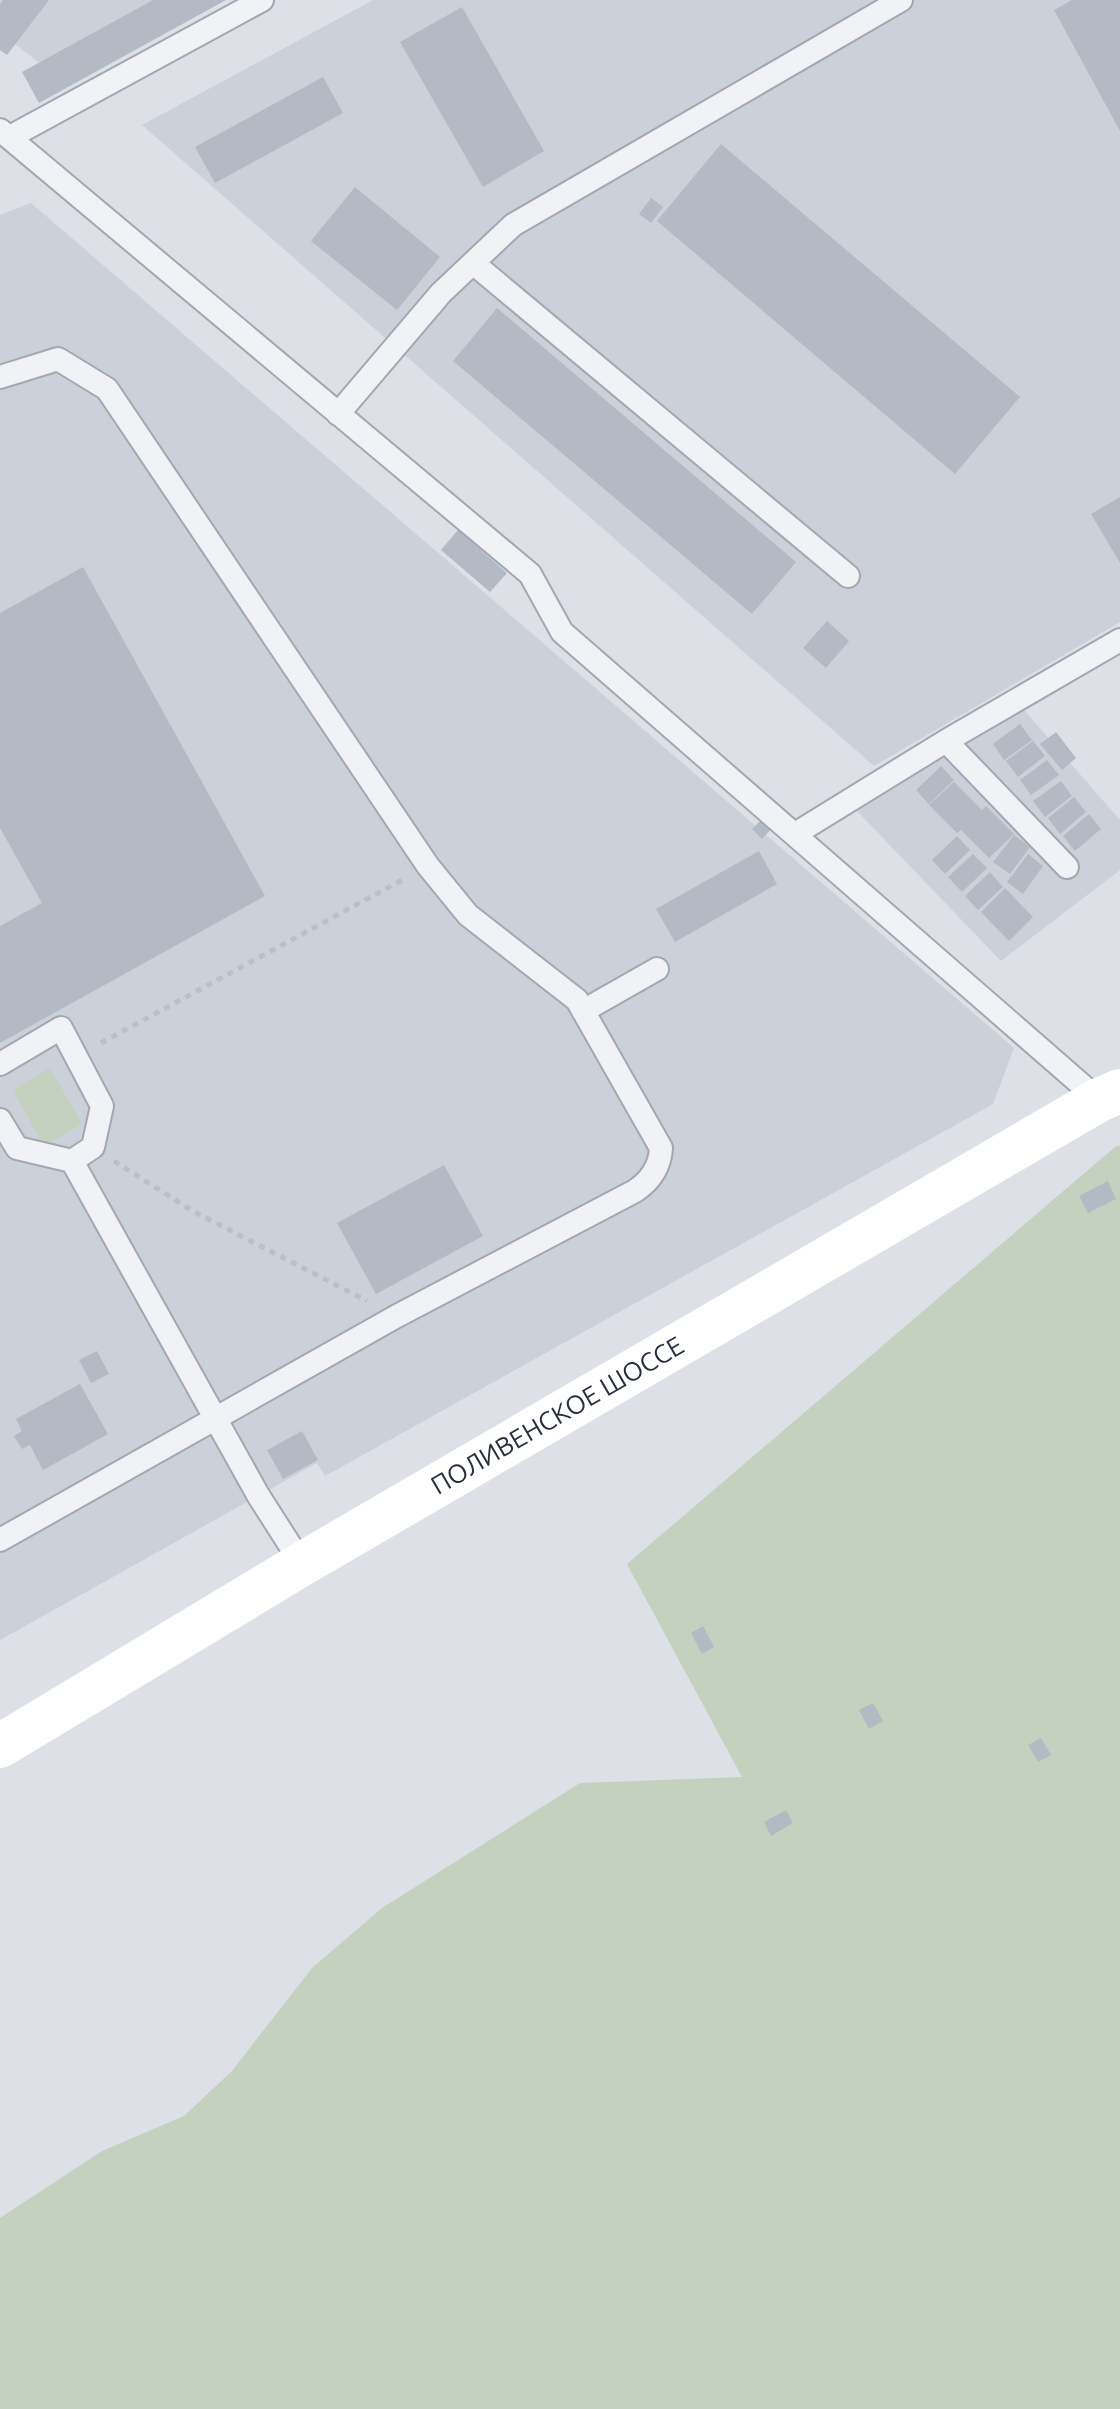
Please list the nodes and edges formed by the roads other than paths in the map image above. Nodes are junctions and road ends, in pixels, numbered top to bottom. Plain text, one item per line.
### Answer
1 (262, 0) edge
2 (901, 0) edge
3 (5, 134) edge
4 (473, 263) junction
5 (1, 374) edge
6 (338, 414) junction
7 (848, 576) dead end
8 (1120, 640) edge
9 (946, 741) junction
10 (795, 834) junction
11 (1067, 867) dead end
12 (657, 969) dead end
13 (583, 1011) junction
14 (0, 1064) edge
15 (1109, 1096) edge
16 (0, 1120) edge
17 (72, 1161) junction
18 (214, 1418) junction
19 (0, 1540) edge
20 (302, 1564) junction
21 (0, 1746) edge

1 - 3 lane
2 - 4 lane
3 - 6 lane
4 - 6 lane
4 - 7 lane
5 - 13 lane
6 - 10 lane
8 - 9 lane
9 - 10 lane
9 - 11 lane
10 - 15 lane
12 - 13 lane
13 - 18 lane
14 - 17 lane
15 - 20 street, ПОЛИВЕНСКОЕ ШОССЕ
16 - 17 lane
17 - 18 lane
18 - 19 lane
18 - 20 lane
20 - 21 street, ПОЛИВЕНСКОЕ ШОССЕ

